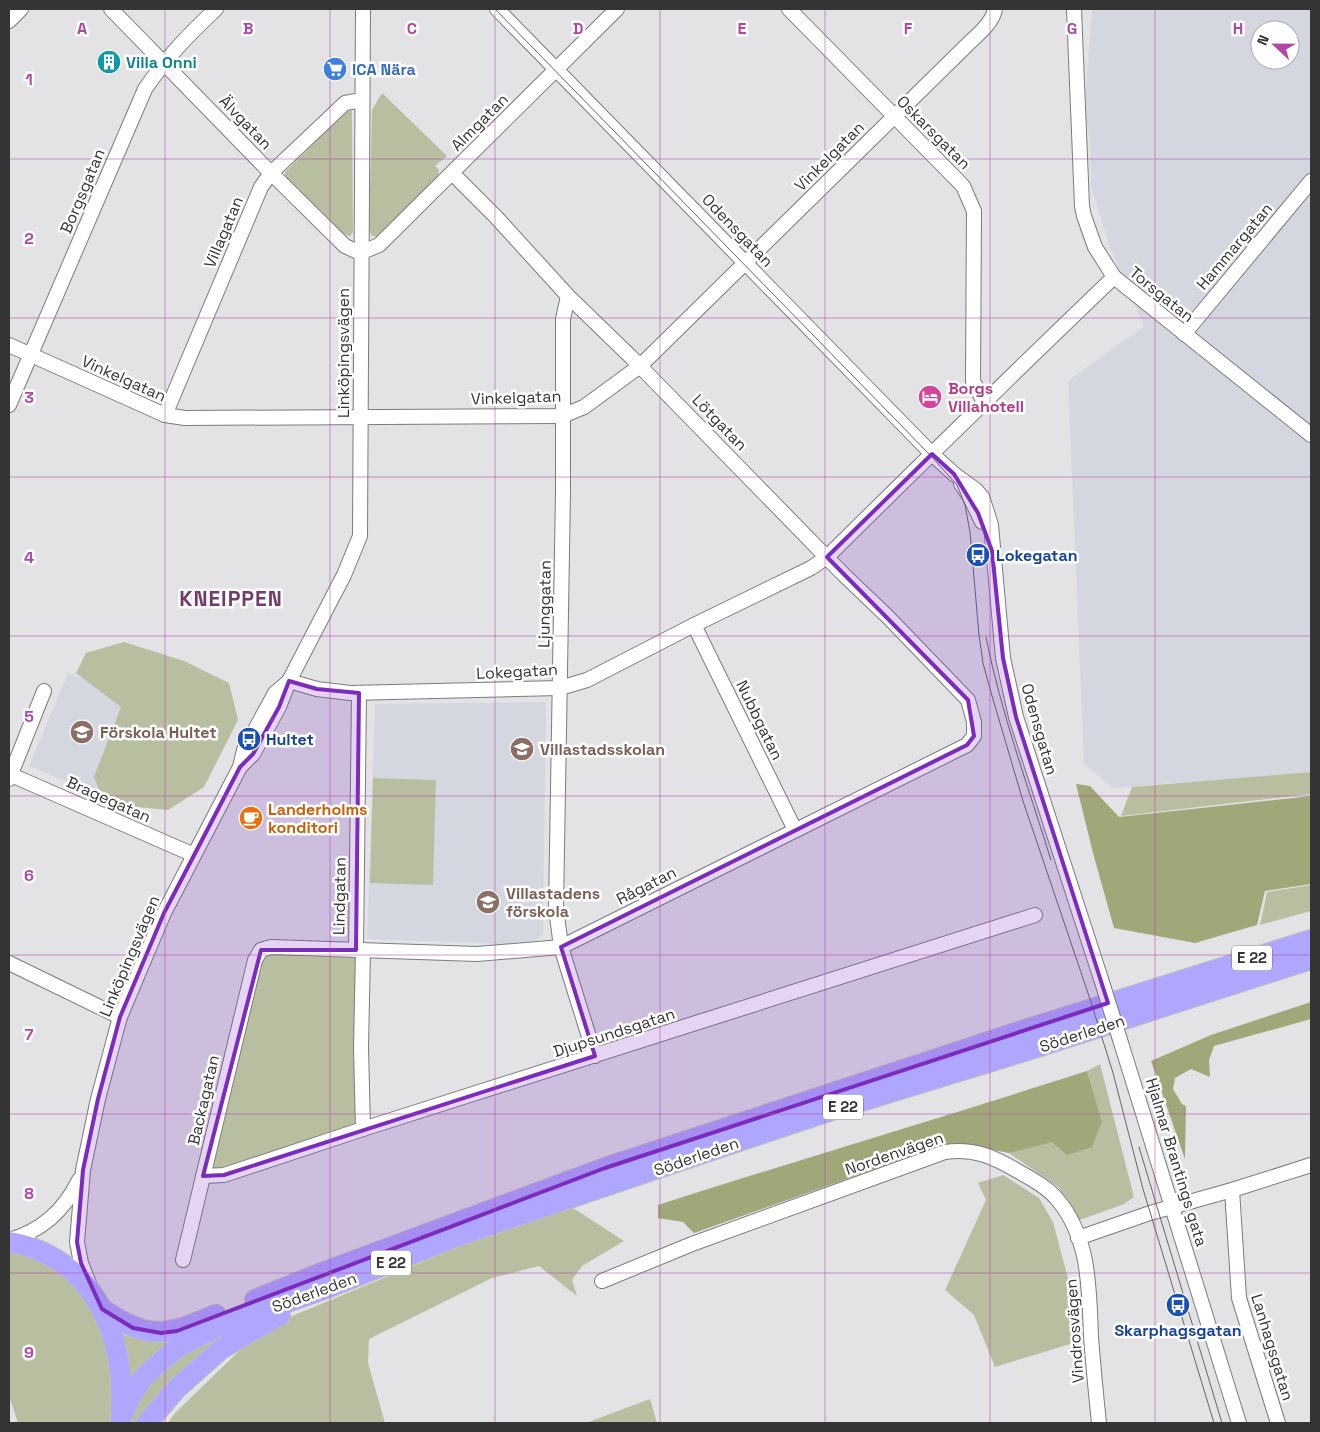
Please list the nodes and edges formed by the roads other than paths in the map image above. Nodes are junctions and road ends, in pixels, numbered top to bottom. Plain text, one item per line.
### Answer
1 (21, 9) edge
2 (110, 9) edge
3 (216, 9) edge
4 (363, 9) edge
5 (497, 9) edge
6 (617, 9) edge
7 (789, 9) edge
8 (996, 9) edge
9 (1074, 9) edge
10 (9, 21) edge
11 (164, 62) junction
12 (557, 70) junction
13 (362, 100) junction
14 (894, 116) junction
15 (271, 173) junction
16 (452, 173) junction
17 (1311, 181) edge
18 (360, 253) junction
19 (746, 263) junction
20 (1114, 277) junction
21 (568, 296) junction
22 (1184, 334) junction
23 (9, 346) edge
24 (30, 355) junction
25 (640, 366) junction
26 (984, 402) junction
27 (9, 405) edge
28 (165, 415) junction
29 (562, 416) junction
30 (361, 418) junction
31 (1311, 435) edge
32 (932, 454) junction
33 (827, 557) junction
34 (694, 625) junction
35 (289, 681) junction
36 (560, 688) junction
37 (44, 691) dead end
38 (358, 693) junction
39 (963, 696) joint
40 (9, 776) edge
41 (795, 830) junction
42 (194, 856) junction
43 (1080, 912) joint
44 (1035, 915) dead end
45 (1311, 940) edge
46 (560, 947) junction
47 (261, 950) joint
48 (360, 950) junction
49 (1311, 959) edge
50 (9, 963) edge
51 (120, 1017) junction
52 (595, 1056) junction
53 (363, 1129) junction
54 (1311, 1164) edge
55 (83, 1170) junction
56 (203, 1176) junction
57 (1232, 1190) junction
58 (1172, 1206) junction
59 (1078, 1238) junction
60 (9, 1241) edge
61 (183, 1260) dead end
62 (602, 1281) dead end
63 (327, 1288) junction
64 (92, 1291) junction
65 (102, 1310) junction
66 (120, 1421) edge
67 (147, 1423) edge
68 (1098, 1423) edge
69 (1239, 1423) edge
70 (1278, 1423) edge

1 - 10 street
2 - 11 street, Älvgatan
3 - 11 street, Borgsgatan
4 - 13 street, Linköpingsvägen
5 - 12 street, Odensgatan
6 - 12 street, Almgatan
7 - 14 street, Oskarsgatan
8 - 14 street, Vinkelgatan
9 - 20 street, Torsgatan
11 - 15 street, Älvgatan
11 - 24 street, Borgsgatan
12 - 16 street, Almgatan
12 - 19 street, Odensgatan
13 - 15 street, Villagatan
13 - 18 street, Linköpingsvägen
14 - 19 street, Vinkelgatan
14 - 26 street, Oskarsgatan
15 - 18 street, Älvgatan
15 - 28 street, Villagatan
16 - 18 street, Almgatan
16 - 21 street, Lötgatan
17 - 22 street, Hammargatan
18 - 30 street, Linköpingsvägen
19 - 25 street, Vinkelgatan
19 - 32 street, Odensgatan
20 - 22 street, Torsgatan
20 - 26 street, Lokegatan
21 - 25 street, Lötgatan
21 - 29 street, Ljunggatan
22 - 31 street, Torsgatan
23 - 24 street, Vinkelgatan
24 - 27 street, Borgsgatan
24 - 28 street, Vinkelgatan
25 - 29 street, Vinkelgatan
25 - 33 street, Lötgatan
26 - 32 street, Lokegatan
28 - 30 street, Vinkelgatan
29 - 30 street, Vinkelgatan
29 - 36 street, Ljunggatan
30 - 35 street, Linköpingsvägen
32 - 33 street, Lokegatan
32 - 43 street, Odensgatan
33 - 34 street, Lokegatan
33 - 39 street, Lötgatan
34 - 36 street, Lokegatan
34 - 41 street, Nubbgatan
35 - 38 street, Lokegatan
35 - 42 street, Linköpingsvägen
36 - 38 street, Lokegatan
36 - 46 street, Ljunggatan
37 - 40 street
38 - 48 street, Lindgatan
39 - 41 street, Rågatan
40 - 42 street, Bragegatan
41 - 46 street, Rågatan
42 - 51 street, Linköpingsvägen
43 - 58 street, Hjalmar Brantings gata, bridge
44 - 52 street, Djupsundsgatan
45 - 65 highway, Söderleden / E 22
46 - 48 street, Rågatan
46 - 52 street, Ljunggatan
47 - 48 street, Rågatan
47 - 56 street, Backagatan
48 - 53 street, Lindgatan
49 - 63 highway, Söderleden / E 22
50 - 51 street
51 - 55 street, Linköpingsvägen
52 - 53 street, Djupsundsgatan
53 - 56 street, Djupsundsgatan
54 - 57 street
55 - 60 street, Linköpingsvägen
55 - 64 street, Linköpingsvägen
56 - 61 street, Backagatan
57 - 58 street
57 - 70 street, Lanhagsgatan
58 - 59 street
58 - 69 street, Hjalmar Brantings gata
59 - 62 street, Nordenvägen
59 - 68 street, Vindrosvägen
60 - 64 highway
63 - 66 highway, Söderleden
63 - 67 highway, E 22
64 - 65 highway
65 - 66 highway

